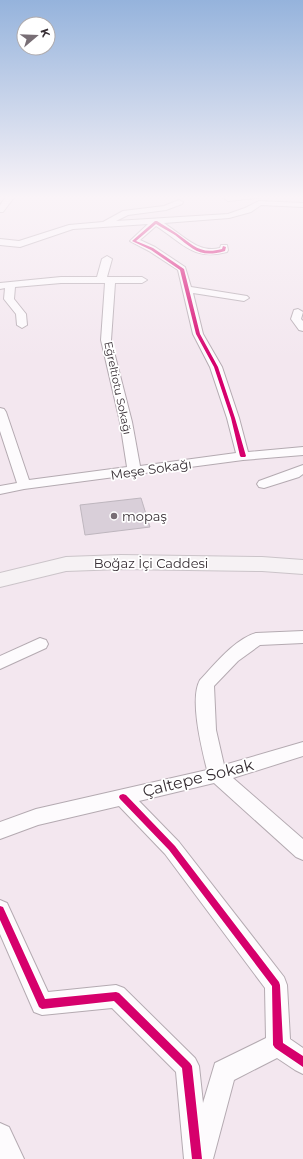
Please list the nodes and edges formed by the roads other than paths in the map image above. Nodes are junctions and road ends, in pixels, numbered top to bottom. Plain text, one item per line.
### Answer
1 (154, 250) edge
2 (195, 250) edge
3 (224, 250) edge
4 (107, 259) dead end
5 (105, 280) junction
6 (142, 280) dead end
7 (5, 286) edge
8 (186, 289) junction
9 (244, 298) dead end
10 (298, 312) dead end
11 (22, 325) dead end
12 (303, 328) edge
13 (0, 412) edge
14 (303, 451) edge
15 (243, 456) junction
16 (303, 469) edge
17 (134, 471) junction
18 (264, 484) dead end
19 (24, 485) junction
20 (0, 490) edge
21 (303, 567) edge
22 (0, 580) edge
23 (303, 637) edge
24 (40, 644) dead end
25 (0, 662) edge
26 (303, 749) edge
27 (217, 775) junction
28 (122, 797) junction
29 (0, 831) edge
30 (303, 851) edge
31 (0, 910) edge
32 (278, 1046) junction
33 (303, 1062) edge
34 (0, 1136) edge
35 (12, 1159) edge
36 (196, 1159) edge
37 (200, 1159) edge

1 - 8 street
2 - 3 street
4 - 5 street, Eğreltiotu Sokağı
5 - 6 street
5 - 7 street
5 - 17 street, Eğreltiotu Sokağı
7 - 11 street
8 - 9 street
8 - 15 street
10 - 12 street
13 - 19 street
14 - 15 street, Meşe Sokağı
15 - 17 street, Meşe Sokağı
16 - 18 street
17 - 19 street, Meşe Sokağı
19 - 20 street, Meşe Sokağı
21 - 22 main road, Boğaz İçi Caddesi
23 - 27 street
24 - 25 street
26 - 27 street, Çaltepe Sokak
27 - 28 street, Çaltepe Sokak
27 - 30 street
28 - 29 street, Çaltepe Sokak
28 - 32 street
31 - 36 street
32 - 33 street
32 - 37 street
34 - 35 street

